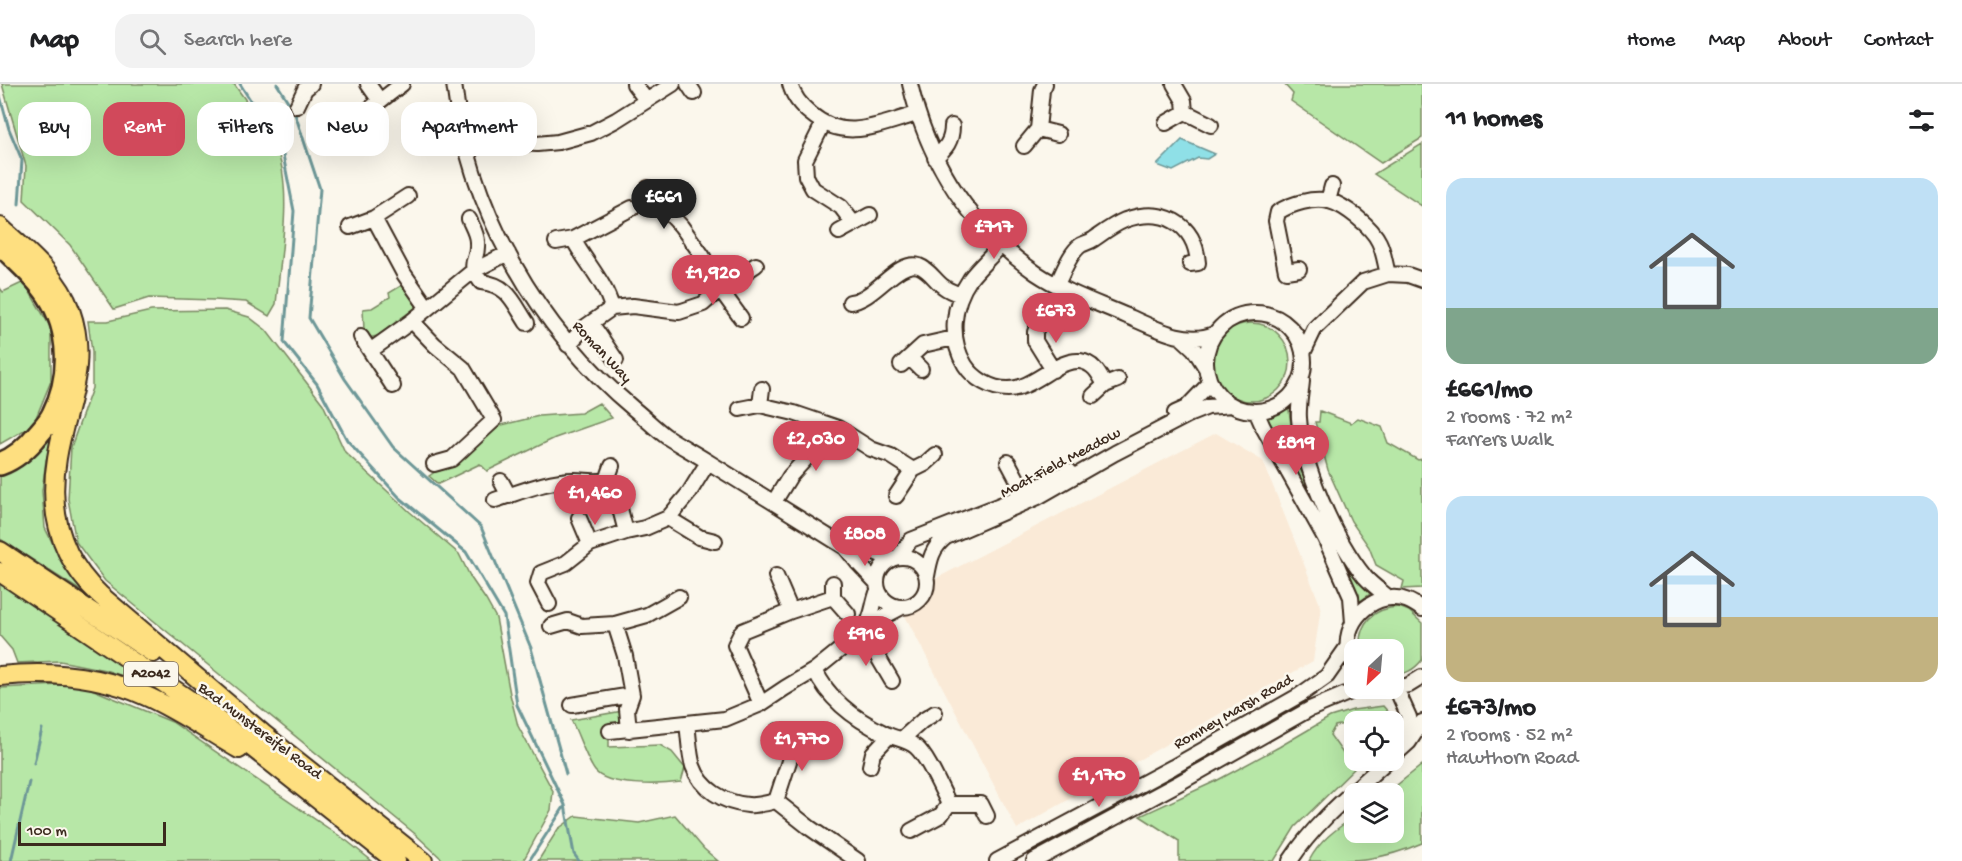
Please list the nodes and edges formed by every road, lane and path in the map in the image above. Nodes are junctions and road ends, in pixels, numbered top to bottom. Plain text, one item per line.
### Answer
1 (311, 84) edge
2 (368, 84) edge
3 (402, 84) edge
4 (454, 84) edge
5 (634, 84) edge
6 (673, 84) edge
7 (790, 84) edge
8 (910, 84) edge
9 (1045, 84) edge
10 (1174, 84) edge
11 (380, 100) junction
12 (646, 100) junction
13 (378, 102) edge
14 (457, 102) edge
15 (297, 106) dead end
16 (1185, 112) junction
17 (917, 114) junction
18 (1166, 123) dead end
19 (823, 124) junction
20 (1211, 125) dead end
21 (952, 126) dead end
22 (1038, 129) junction
23 (1058, 134) dead end
24 (537, 144) edge
25 (1024, 146) dead end
26 (468, 156) edge
27 (935, 158) junction
28 (1332, 186) dead end
29 (648, 188) dead end
30 (408, 196) dead end
31 (1328, 201) junction
32 (632, 207) dead end
33 (870, 215) dead end
34 (374, 218) junction
35 (469, 219) dead end
36 (854, 224) junction
37 (350, 226) dead end
38 (0, 227) edge
39 (839, 232) dead end
40 (573, 239) junction
41 (555, 242) dead end
42 (0, 244) edge
43 (1001, 245) junction
44 (508, 253) junction
45 (1190, 264) dead end
46 (756, 265) dead end
47 (1299, 269) dead end
48 (473, 271) junction
49 (1388, 274) junction
50 (1422, 280) edge
51 (1057, 284) junction
52 (720, 289) junction
53 (961, 295) junction
54 (850, 302) dead end
55 (427, 307) junction
56 (612, 308) junction
57 (1325, 317) junction
58 (741, 318) dead end
59 (1041, 319) dead end
60 (412, 321) junction
61 (1283, 322) junction
62 (527, 323) dead end
63 (591, 323) junction
64 (1214, 334) junction
65 (361, 337) dead end
66 (1180, 337) junction
67 (954, 338) junction
68 (568, 345) junction
69 (370, 351) junction
70 (1303, 353) junction
71 (616, 360) dead end
72 (1206, 368) junction
73 (921, 369) dead end
74 (1053, 370) junction
75 (1302, 373) junction
76 (1210, 383) junction
77 (393, 386) dead end
78 (493, 389) dead end
79 (762, 389) dead end
80 (480, 396) junction
81 (1093, 396) dead end
82 (760, 405) junction
83 (1232, 405) junction
84 (740, 409) dead end
85 (1256, 411) junction
86 (825, 424) junction
87 (935, 455) dead end
88 (708, 462) junction
89 (1008, 462) dead end
90 (0, 464) edge
91 (434, 464) dead end
92 (612, 466) dead end
93 (913, 470) junction
94 (607, 480) junction
95 (501, 481) dead end
96 (1024, 492) junction
97 (509, 496) junction
98 (896, 496) dead end
99 (495, 500) dead end
100 (774, 502) junction
101 (579, 518) dead end
102 (668, 518) junction
103 (626, 532) junction
104 (699, 537) junction
105 (715, 541) dead end
106 (590, 544) junction
107 (845, 547) junction
108 (0, 551) edge
109 (695, 552) dead end
110 (895, 558) junction
111 (0, 572) edge
112 (776, 576) dead end
113 (927, 576) junction
114 (833, 583) dead end
115 (877, 586) junction
116 (679, 597) dead end
117 (833, 597) junction
118 (1389, 598) junction
119 (549, 604) dead end
120 (1419, 604) edge
121 (902, 607) junction
122 (791, 611) junction
123 (848, 614) dead end
124 (1353, 623) junction
125 (615, 624) junction
126 (551, 626) dead end
127 (860, 636) junction
128 (1349, 639) edge
129 (1344, 652) edge
130 (815, 670) junction
131 (0, 676) edge
132 (1422, 677) edge
133 (892, 681) dead end
134 (1404, 686) edge
135 (632, 695) junction
136 (1344, 695) edge
137 (1400, 699) edge
138 (761, 704) junction
139 (572, 705) dead end
140 (935, 713) dead end
141 (1422, 722) edge
142 (687, 724) junction
143 (629, 730) junction
144 (1404, 730) edge
145 (610, 731) dead end
146 (778, 731) dead end
147 (262, 733) junction
148 (896, 737) junction
149 (824, 738) dead end
150 (1404, 746) edge
151 (791, 755) junction
152 (870, 766) dead end
153 (1376, 771) edge
154 (297, 783) junction
155 (776, 801) junction
156 (949, 804) junction
157 (987, 816) dead end
158 (911, 831) dead end
159 (842, 856) edge
160 (396, 861) edge
161 (423, 861) edge
162 (858, 861) edge
163 (997, 861) edge
164 (1034, 861) edge
165 (1290, 861) edge

1 - 15 street
2 - 11 street
3 - 11 street
4 - 14 street, Roman Way
5 - 12 street
6 - 12 street
7 - 19 street
8 - 17 street
9 - 22 street
10 - 16 street
11 - 13 street
12 - 24 street
16 - 18 street
16 - 20 street
17 - 19 street
17 - 27 street
19 - 36 street
21 - 27 street
22 - 23 street
22 - 25 street
26 - 44 street, Roman Way
27 - 43 street
28 - 31 street
29 - 52 street
30 - 34 street
31 - 47 street
31 - 49 street
32 - 40 street
33 - 36 street
34 - 37 street
34 - 55 street
35 - 48 street
36 - 39 street
38 - 147 main road
40 - 41 street
40 - 56 street
42 - 90 highway
43 - 51 street
43 - 53 street
44 - 48 street
44 - 68 street, Roman Way
45 - 51 street
46 - 52 street
48 - 55 street
48 - 62 street
49 - 50 street
49 - 57 street
51 - 66 street
52 - 56 street
52 - 58 street
53 - 54 street
53 - 67 street
55 - 60 street
56 - 63 street
57 - 61 street
57 - 70 street
59 - 74 street
60 - 69 street
60 - 80 street
61 - 64 street
61 - 70 street
63 - 68 street
63 - 71 street
64 - 66 street
64 - 72 street
65 - 69 street
66 - 72 street
67 - 73 street
67 - 74 street
68 - 88 street, Roman Way
69 - 77 street
70 - 75 street
72 - 76 street
74 - 81 street
75 - 85 street
75 - 118 street
76 - 83 street
76 - 96 street, Moat Field Meadow
78 - 80 street
79 - 82 street
80 - 91 street
82 - 84 street
82 - 86 street
83 - 85 street
83 - 113 street, Moat Field Meadow
85 - 124 street
86 - 93 street
86 - 100 street
87 - 93 street
88 - 100 street, Roman Way
88 - 102 street
89 - 96 street
92 - 94 street
93 - 98 street
94 - 97 street
94 - 103 street
95 - 97 street
96 - 110 street, Moat Field Meadow
97 - 99 street
100 - 107 street, Roman Way
101 - 106 street
102 - 103 street
102 - 104 street
103 - 106 street
104 - 105 street
104 - 109 street
106 - 119 street
107 - 110 street, Roman Way
107 - 115 street, Roman Way
108 - 147 main road, Bad Munstereifel Road / A2042
110 - 113 street
110 - 115 street
111 - 154 main road, Bad Munstereifel Road / A2042
112 - 122 street
113 - 121 street
114 - 117 street
115 - 121 street
115 - 127 street
116 - 125 street
117 - 122 street
117 - 123 street
118 - 120 street
118 - 124 street
121 - 127 street
122 - 138 street
124 - 128 street
125 - 126 street
125 - 135 street
127 - 130 street
127 - 133 street
129 - 163 street, Romney Marsh Road
130 - 138 street
130 - 148 street
131 - 154 main road
132 - 134 street
135 - 139 street
135 - 143 street
136 - 164 street, Romney Marsh Road
137 - 144 street
138 - 142 street
140 - 148 street
141 - 150 street
142 - 143 street
142 - 155 street
143 - 145 street
146 - 151 street
147 - 161 main road, Bad Munstereifel Road / A2042
148 - 152 street
148 - 156 street
149 - 151 street
151 - 155 street
153 - 165 street
154 - 160 main road, Bad Munstereifel Road / A2042
155 - 159 street
156 - 157 street
156 - 158 street
159 - 162 street

